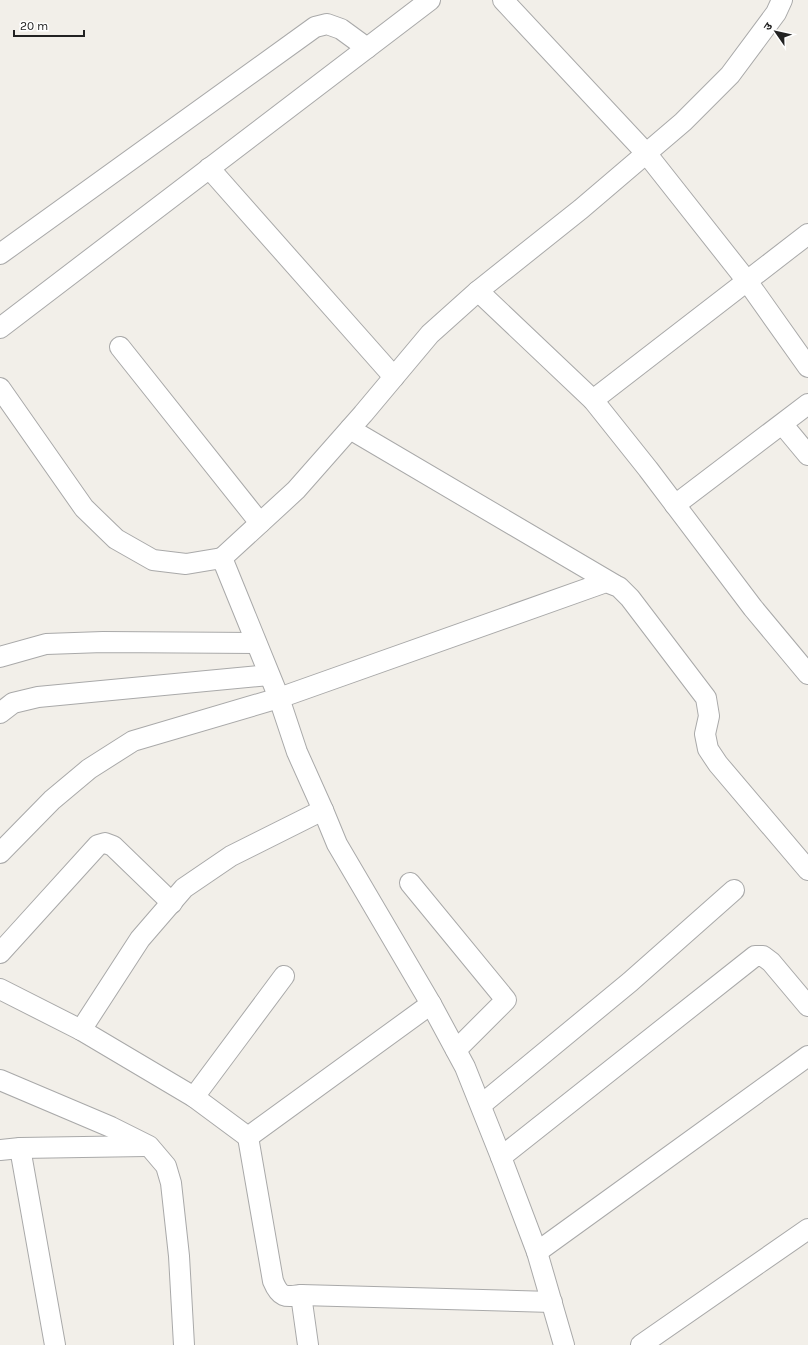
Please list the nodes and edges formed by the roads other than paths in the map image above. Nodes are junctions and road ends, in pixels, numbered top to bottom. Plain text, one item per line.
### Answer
1 (430, 0) edge
2 (503, 0) edge
3 (782, 0) edge
4 (367, 48) junction
5 (646, 154) junction
6 (209, 168) junction
7 (808, 234) edge
8 (0, 254) edge
9 (747, 281) junction
10 (478, 291) junction
11 (0, 328) edge
12 (120, 347) dead end
13 (808, 368) edge
14 (394, 377) junction
15 (0, 388) edge
16 (593, 400) junction
17 (808, 404) edge
18 (782, 425) junction
19 (350, 429) junction
20 (808, 455) edge
21 (675, 505) junction
22 (260, 523) junction
23 (222, 558) junction
24 (619, 587) junction
25 (256, 643) junction
26 (0, 657) edge
27 (808, 674) edge
28 (269, 675) junction
29 (279, 698) junction
30 (0, 714) edge
31 (323, 810) junction
32 (0, 853) edge
33 (808, 870) edge
34 (410, 883) dead end
35 (734, 890) dead end
36 (172, 903) junction
37 (0, 953) edge
38 (284, 976) dead end
39 (0, 989) edge
40 (431, 1004) junction
41 (808, 1006) edge
42 (81, 1030) junction
43 (456, 1050) junction
44 (808, 1056) edge
45 (0, 1080) edge
46 (194, 1097) junction
47 (481, 1105) junction
48 (248, 1137) junction
49 (149, 1146) junction
50 (20, 1148) junction
51 (0, 1150) edge
52 (501, 1157) junction
53 (808, 1229) edge
54 (537, 1252) junction
55 (301, 1295) junction
56 (552, 1302) junction
57 (54, 1345) edge
58 (184, 1345) edge
59 (308, 1345) edge
60 (564, 1345) edge
61 (641, 1345) edge

1 - 4 street
2 - 5 street
3 - 5 street
4 - 6 street
4 - 8 street
5 - 9 street
5 - 10 street
6 - 11 street
6 - 14 street
7 - 9 street
9 - 13 street
9 - 16 street
10 - 14 street
10 - 16 street
12 - 22 street
14 - 19 street
15 - 23 street
16 - 21 street
17 - 18 street
18 - 20 street
18 - 21 street
19 - 22 street
19 - 24 street
21 - 27 street
22 - 23 street
23 - 25 street
24 - 29 street
24 - 33 street
25 - 26 street
25 - 28 street
28 - 29 street
28 - 30 street
29 - 31 street
29 - 32 street
31 - 36 street
31 - 40 street
34 - 43 street
35 - 47 street
36 - 37 street
36 - 42 street
38 - 46 street
39 - 42 street
40 - 43 street
40 - 48 street
41 - 52 street
42 - 46 street
43 - 47 street
44 - 54 street
45 - 49 street
46 - 48 street
47 - 52 street
48 - 55 street
49 - 50 street
49 - 58 street
50 - 51 street
50 - 57 street
52 - 54 street
53 - 61 street
54 - 56 street
55 - 56 street
55 - 59 street
56 - 60 street

